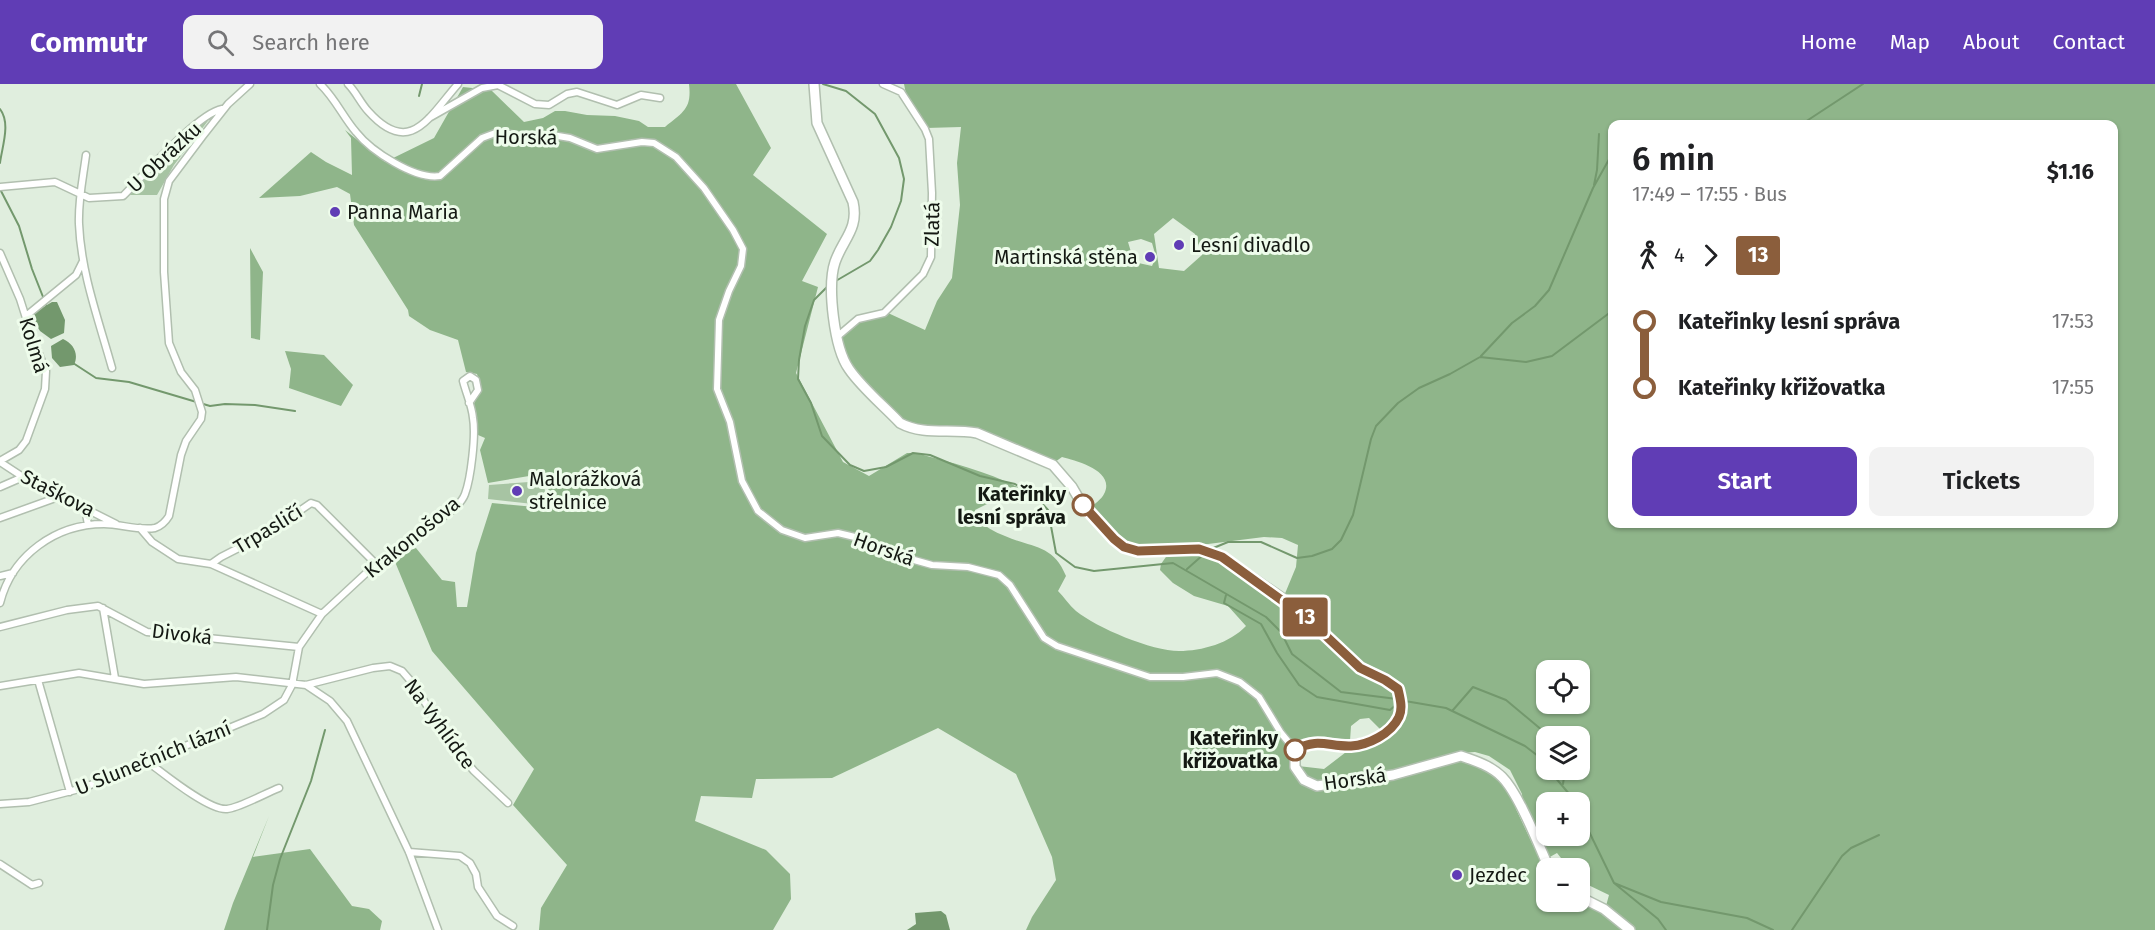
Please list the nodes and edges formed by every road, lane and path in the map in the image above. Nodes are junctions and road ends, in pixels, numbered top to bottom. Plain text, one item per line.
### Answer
1 (249, 84) edge
2 (320, 84) edge
3 (348, 84) edge
4 (458, 84) edge
5 (883, 84) edge
6 (814, 85) edge
7 (660, 98) dead end
8 (223, 109) junction
9 (429, 118) junction
10 (86, 155) dead end
11 (0, 187) edge
12 (80, 195) junction
13 (0, 253) edge
14 (83, 261) junction
15 (26, 316) junction
16 (838, 336) junction
17 (112, 368) dead end
18 (469, 403) dead end
19 (0, 462) edge
20 (23, 477) junction
21 (0, 487) edge
22 (61, 496) junction
23 (85, 508) junction
24 (0, 518) edge
25 (117, 524) junction
26 (88, 525) junction
27 (140, 528) junction
28 (211, 564) junction
29 (376, 564) junction
30 (14, 573) junction
31 (0, 576) edge
32 (0, 603) edge
33 (103, 608) junction
34 (322, 614) junction
35 (0, 627) edge
36 (299, 647) junction
37 (115, 678) junction
38 (38, 680) junction
39 (292, 685) junction
40 (306, 685) junction
41 (0, 686) edge
42 (1295, 750) junction
43 (147, 762) junction
44 (279, 788) dead end
45 (70, 792) junction
46 (508, 803) dead end
47 (0, 804) edge
48 (409, 852) junction
49 (1545, 858) edge
50 (0, 864) edge
51 (39, 883) dead end
52 (1590, 902) edge
53 (513, 926) dead end
54 (438, 930) edge
55 (1630, 930) edge

1 - 8 street
2 - 42 street, Horská
3 - 9 street
4 - 9 street
5 - 16 street, Zlatá
6 - 16 street
7 - 9 street
8 - 12 street, U Obrázku
8 - 27 street
10 - 12 street
11 - 12 street, U Obrázku
12 - 14 street
13 - 15 street, Kolmá
14 - 15 street
14 - 17 street
15 - 19 street, Kolmá
16 - 42 street
18 - 29 street, Krakonošova
19 - 20 street, Staškova
20 - 21 street
20 - 22 street, Staškova
22 - 23 street, Staškova
22 - 24 street
23 - 25 street, Staškova
23 - 26 street
25 - 26 street
25 - 27 street
26 - 30 street
27 - 28 street
28 - 29 street, Trpasličí
28 - 34 street
29 - 34 street, Krakonošova
30 - 31 street
30 - 32 street
33 - 35 street
33 - 36 street, Divoká
33 - 37 street
34 - 36 street, Krakonošova
36 - 39 street, Krakonošova
37 - 38 street, Na Vyhlídce
37 - 39 street, Na Vyhlídce
38 - 41 street, Na Vyhlídce
38 - 45 street
39 - 40 street, Na Vyhlídce
39 - 43 street, U Slunečních lázní
40 - 46 street, Na Vyhlídce
40 - 48 street
42 - 49 street, Horská
43 - 44 street
43 - 45 street, U Slunečních lázní
45 - 47 street, U Slunečních lázní
48 - 53 street
48 - 54 street
50 - 51 street
52 - 55 street

